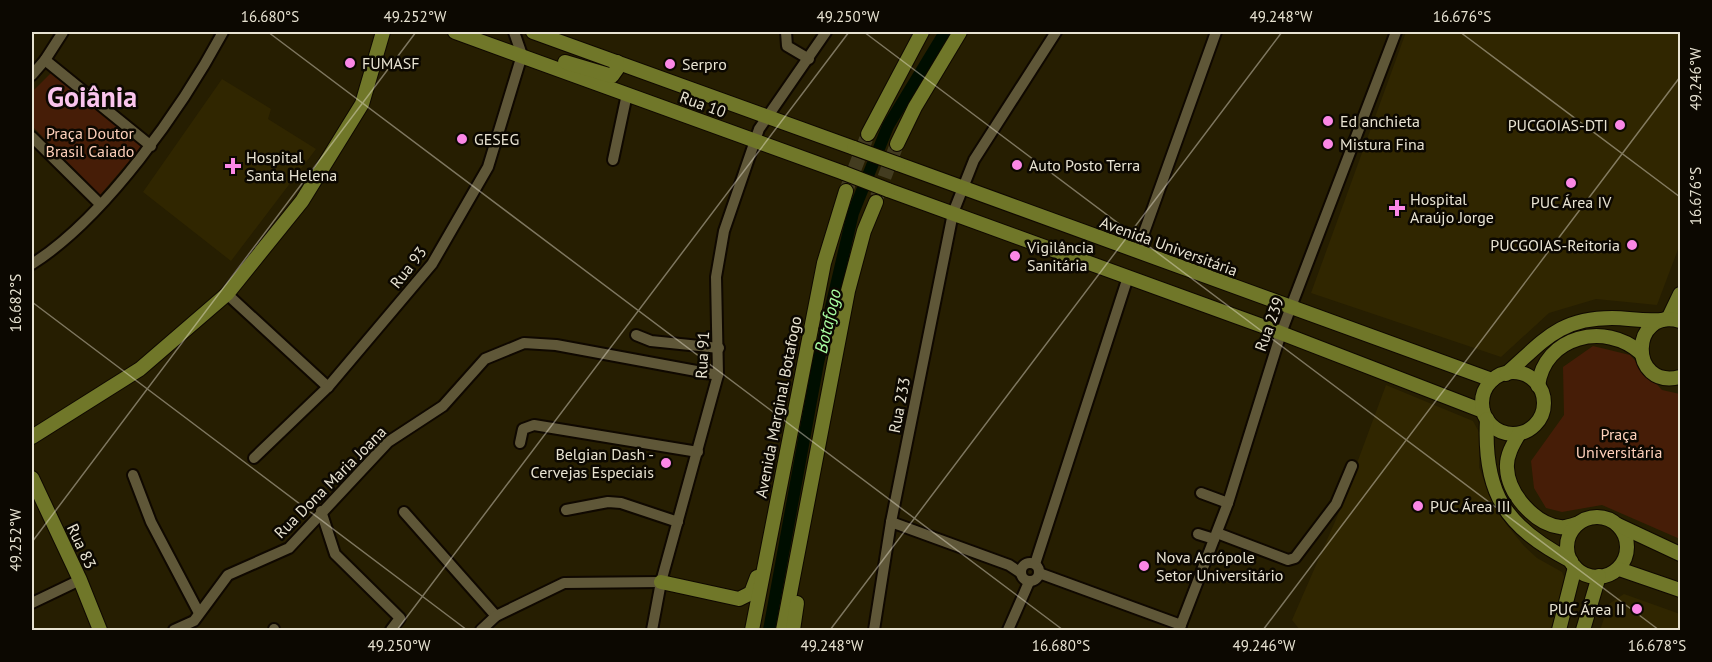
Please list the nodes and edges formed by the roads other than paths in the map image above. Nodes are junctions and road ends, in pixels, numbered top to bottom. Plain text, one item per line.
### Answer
1 (63, 32) edge
2 (223, 32) edge
3 (383, 32) edge
4 (455, 32) edge
5 (514, 32) edge
6 (533, 32) edge
7 (786, 32) edge
8 (826, 32) edge
9 (914, 32) edge
10 (922, 32) edge
11 (960, 32) edge
12 (1056, 32) edge
13 (1216, 32) edge
14 (1396, 32) edge
15 (913, 47) junction
16 (522, 55) junction
17 (809, 59) junction
18 (45, 60) junction
19 (537, 60) junction
20 (617, 62) junction
21 (32, 75) edge
22 (627, 94) junction
23 (767, 117) junction
24 (868, 134) tunnel mouth
25 (32, 137) edge
26 (755, 141) junction
27 (836, 142) joint
28 (897, 144) tunnel mouth
29 (151, 146) junction
30 (613, 160) dead end
31 (962, 188) junction
32 (846, 191) tunnel mouth
33 (876, 202) tunnel mouth
34 (100, 204) junction
35 (953, 213) junction
36 (1137, 252) junction
37 (32, 264) edge
38 (1128, 277) junction
39 (227, 294) junction
40 (1680, 294) edge
41 (1291, 308) junction
42 (1672, 320) edge
43 (1281, 333) junction
44 (638, 336) dead end
45 (719, 348) junction
46 (1641, 353) junction
47 (1506, 374) junction
48 (718, 375) junction
49 (1492, 380) junction
50 (1676, 380) edge
51 (1538, 386) junction
52 (328, 387) junction
53 (1485, 415) junction
54 (1519, 434) junction
55 (32, 437) edge
56 (520, 443) dead end
57 (698, 452) junction
58 (254, 458) dead end
59 (1352, 466) dead end
60 (133, 475) dead end
61 (32, 478) edge
62 (779, 488) junction
63 (1201, 493) dead end
64 (1228, 503) junction
65 (566, 510) dead end
66 (321, 511) junction
67 (404, 512) dead end
68 (678, 522) junction
69 (891, 522) junction
70 (1579, 523) junction
71 (1618, 525) junction
72 (1198, 534) dead end
73 (1216, 536) junction
74 (1680, 554) edge
75 (1573, 564) junction
76 (795, 567) junction
77 (1619, 568) junction
78 (1032, 571) junction
79 (1599, 576) junction
80 (80, 580) junction
81 (661, 582) junction
82 (1680, 590) edge
83 (32, 603) edge
84 (496, 616) junction
85 (197, 622) edge
86 (1180, 628) edge
87 (100, 630) edge
88 (174, 630) edge
89 (391, 630) edge
90 (481, 630) edge
91 (652, 630) edge
92 (752, 630) edge
93 (783, 630) edge
94 (793, 630) edge
95 (874, 630) edge
96 (1008, 630) edge
97 (1559, 630) edge
98 (1582, 630) edge

1 - 18 street
2 - 29 street
3 - 39 main road
4 - 16 main road, Rua 10
5 - 16 street
6 - 20 main road, Rua 10
7 - 17 street
8 - 17 street, Rua 91
9 - 15 main road
10 - 15 main road
11 - 28 main road
12 - 31 street, Rua 233
13 - 36 street
14 - 41 street, Rua 239
15 - 24 main road
16 - 19 main road, Rua 10
16 - 52 street, Rua 93
17 - 23 street, Rua 91
18 - 21 street
18 - 29 street
19 - 20 main road
19 - 22 main road, Rua 10
20 - 23 main road, Rua 10
22 - 26 main road, Rua 10
22 - 30 street
23 - 26 street, Rua 91
23 - 27 main road, Rua 10
25 - 34 street
26 - 35 main road, Rua 10, bridge
26 - 45 street, Rua 91
27 - 31 main road, Avenida Universitária, bridge
29 - 34 street
31 - 35 street, Rua 233
31 - 36 main road, Avenida Universitária
32 - 62 main road, Avenida Marginal Botafogo
33 - 76 main road
34 - 37 street
35 - 38 main road
35 - 69 street, Rua 233
36 - 41 main road, Avenida Universitária
38 - 43 main road
38 - 78 street
39 - 52 street
39 - 55 main road
40 - 42 main road
41 - 43 street, Rua 239
41 - 49 main road, Avenida Universitária
42 - 46 main road
42 - 47 main road
43 - 53 main road
43 - 64 street, Rua 239
44 - 45 street
45 - 48 street, Rua 91
46 - 50 main road
46 - 51 main road
47 - 49 main road
47 - 51 main road
48 - 57 street, Rua 91
48 - 66 street, Rua Dona Maria Joana
49 - 53 main road
51 - 54 main road
52 - 58 street, Rua 93
53 - 54 main road
53 - 75 main road
54 - 70 main road
56 - 57 street
57 - 68 street, Rua 91
59 - 73 street
60 - 85 street
61 - 80 main road, Rua 83
62 - 81 main road
62 - 92 main road, Avenida Marginal Botafogo
63 - 64 street
64 - 73 street, Rua 239
65 - 68 street
66 - 85 street, Rua Dona Maria Joana
66 - 89 street
67 - 84 street
68 - 81 street, Rua 91
69 - 78 street
69 - 95 street, Rua 233
70 - 71 main road
70 - 75 main road
71 - 74 main road
71 - 77 main road
72 - 73 street
73 - 86 street, Rua 239
75 - 79 main road
75 - 97 main road
76 - 93 main road
76 - 94 main road
77 - 79 main road
77 - 82 main road
78 - 86 street
78 - 96 street
79 - 98 main road
80 - 83 street
80 - 87 main road, Rua 83
81 - 84 street
81 - 91 street, Rua 91
84 - 90 street
85 - 88 street, Rua Dona Maria Joana

